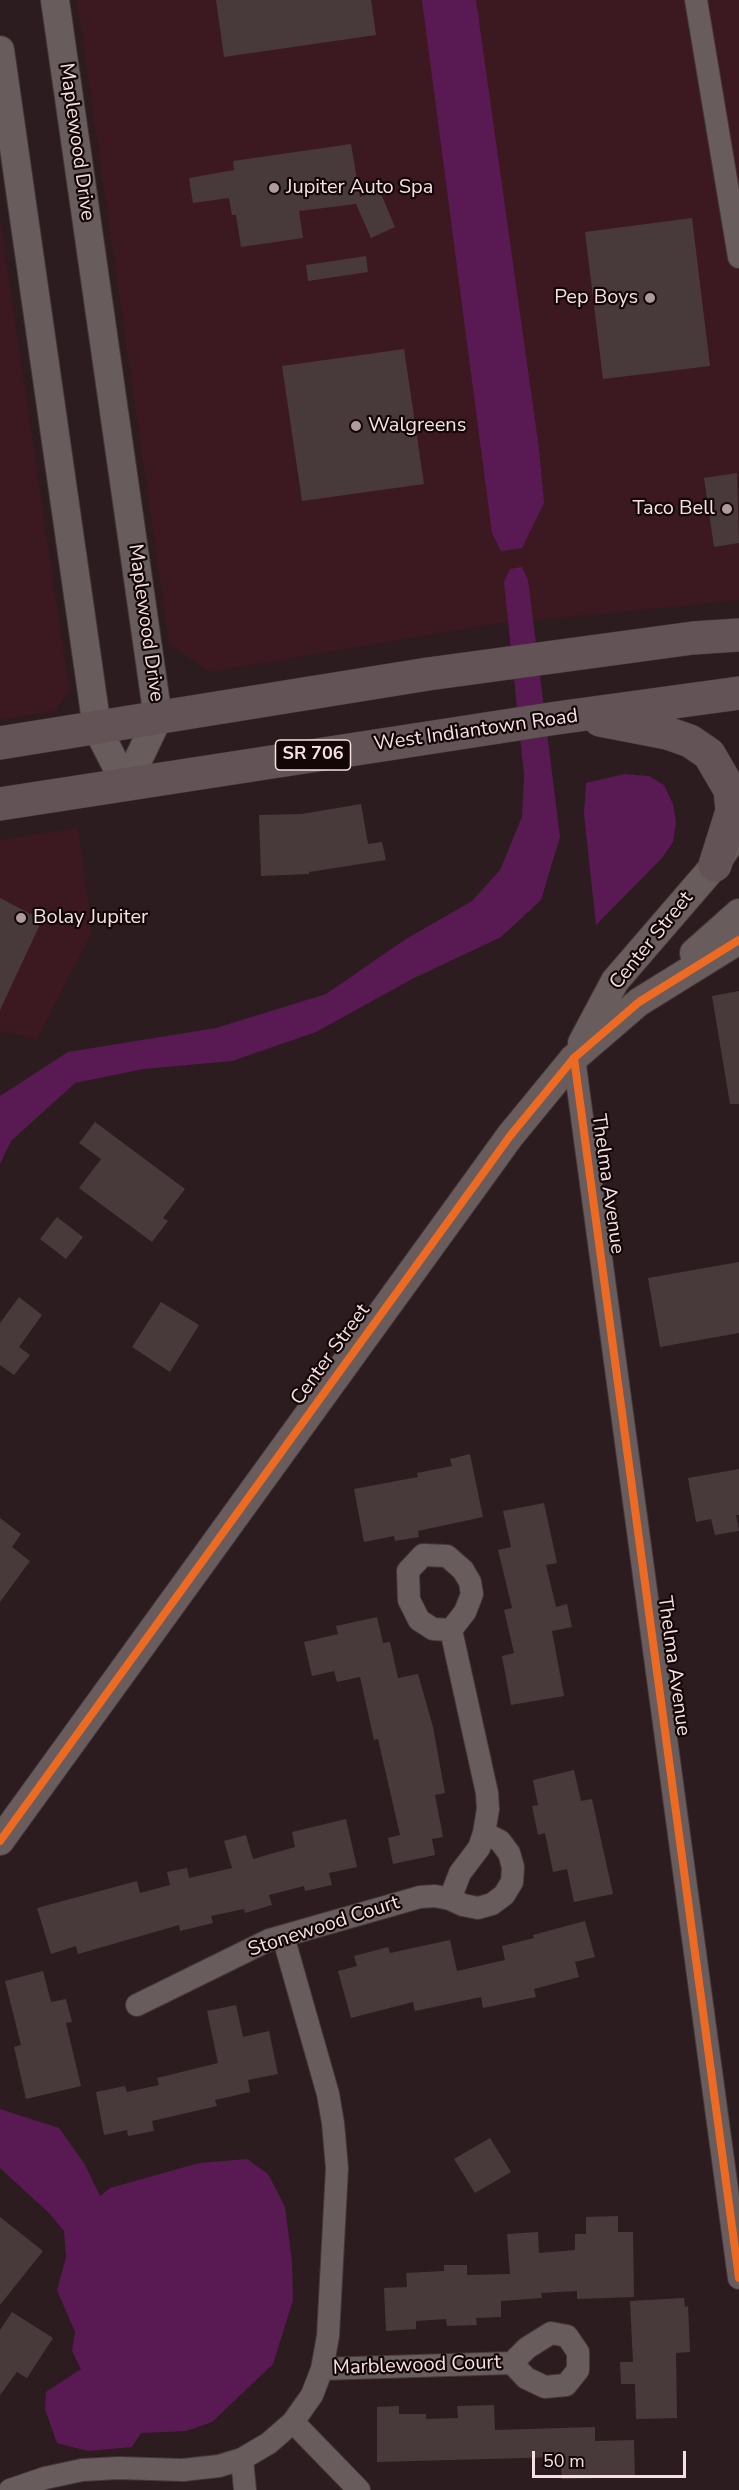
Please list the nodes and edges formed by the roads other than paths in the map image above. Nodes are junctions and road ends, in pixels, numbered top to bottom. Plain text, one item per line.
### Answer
1 (55, 0) edge
2 (696, 0) edge
3 (0, 50) edge
4 (739, 254) edge
5 (739, 635) edge
6 (739, 693) edge
7 (569, 716) junction
8 (158, 718) junction
9 (97, 728) junction
10 (0, 743) edge
11 (126, 784) junction
12 (0, 804) edge
13 (739, 830) edge
14 (715, 865) junction
15 (739, 913) edge
16 (739, 940) edge
17 (639, 1002) junction
18 (573, 1058) junction
19 (451, 1630) dead end
20 (484, 1833) junction
21 (0, 1841) edge
22 (450, 1899) junction
23 (283, 1936) junction
24 (137, 2006) dead end
25 (739, 2278) edge
26 (512, 2363) dead end
27 (322, 2369) junction
28 (293, 2422) junction
29 (242, 2459) junction
30 (10, 2490) edge
31 (245, 2490) edge
32 (359, 2490) edge

1 - 8 street, Maplewood Drive
2 - 4 street
3 - 9 street
5 - 8 main road
6 - 7 main road, West Indiantown Road / SR 706
7 - 11 main road, West Indiantown Road / SR 706
7 - 14 main road
8 - 9 main road
8 - 11 street, Maplewood Drive
9 - 10 main road
9 - 11 street
11 - 12 main road, West Indiantown Road / SR 706
13 - 14 street, Center Street
14 - 18 street, Center Street
15 - 17 street
16 - 17 street, Center Street
17 - 18 street, Center Street
18 - 21 street, Center Street
18 - 25 street, Thelma Avenue
19 - 20 street
20 - 22 street
20 - 22 street, Stonewood Court
22 - 23 street, Stonewood Court
23 - 24 street, Stonewood Court
23 - 27 street
26 - 27 street, Marblewood Court
27 - 28 street
28 - 29 street
28 - 32 street
29 - 30 street
29 - 31 street

